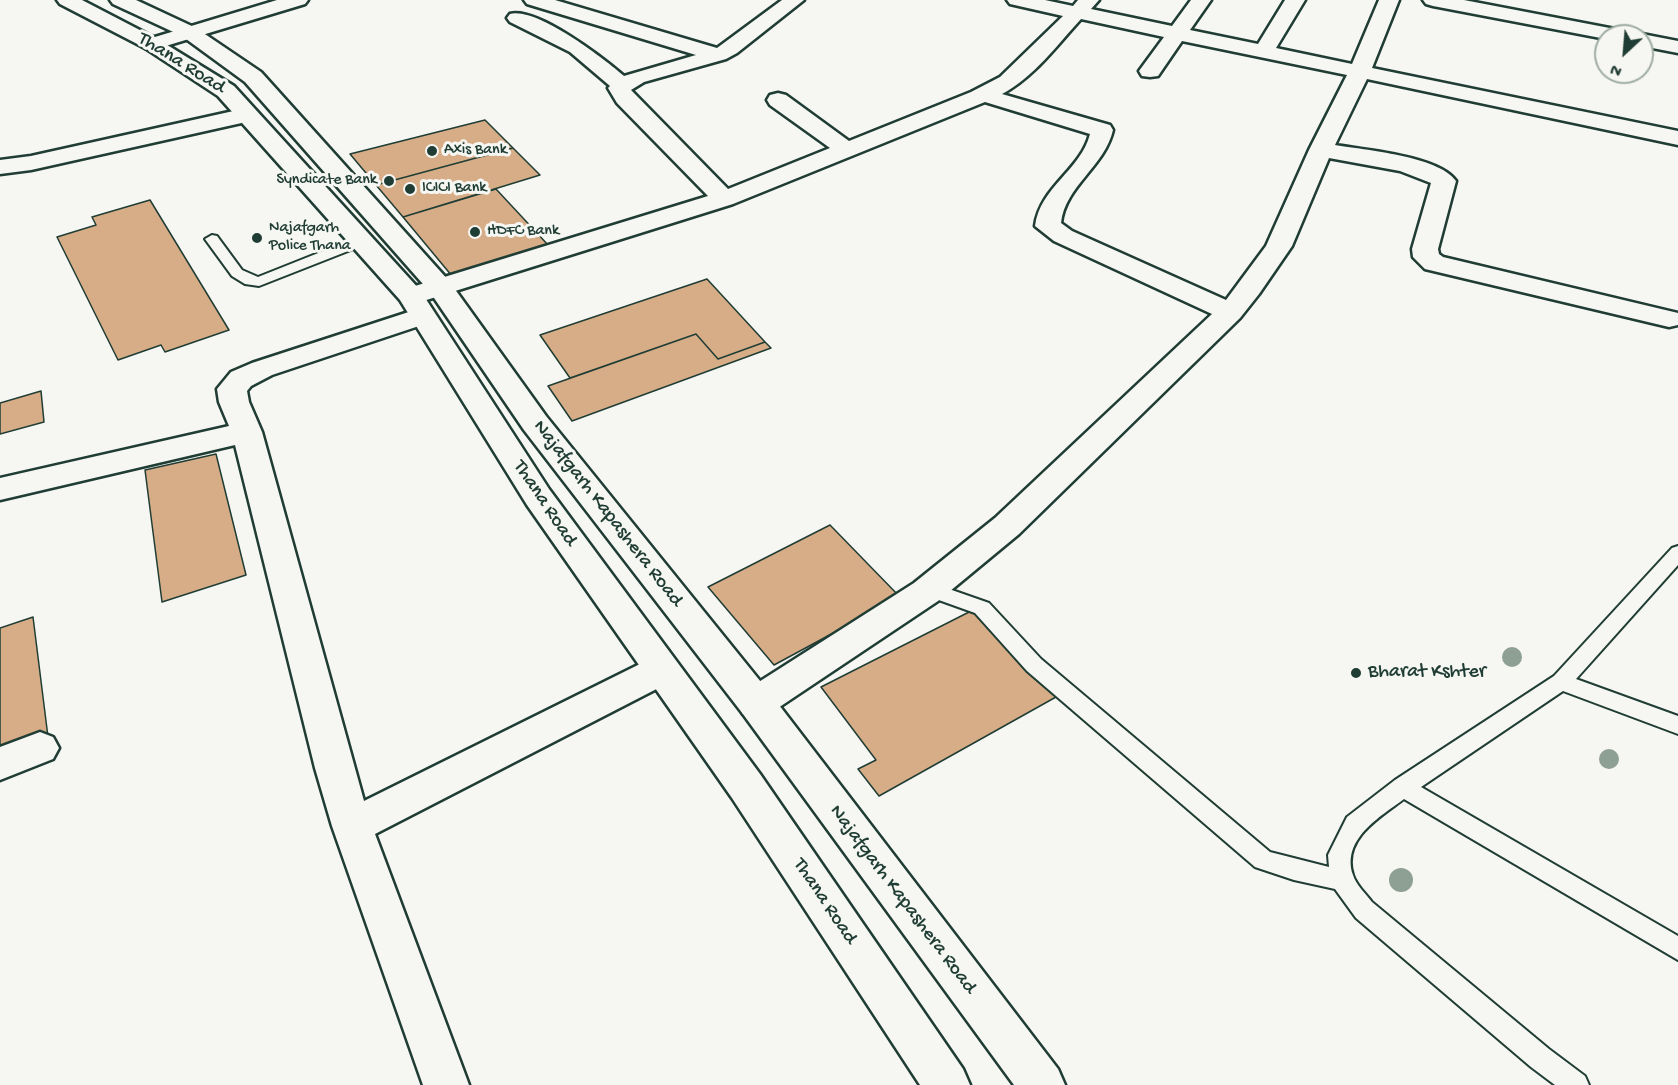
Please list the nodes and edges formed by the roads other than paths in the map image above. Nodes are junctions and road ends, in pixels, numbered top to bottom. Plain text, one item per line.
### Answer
1 (67, 0) edge
2 (120, 0) edge
3 (298, 0) edge
4 (534, 0) edge
5 (794, 0) edge
6 (1017, 0) edge
7 (1201, 0) edge
8 (1294, 0) edge
9 (1389, 0) edge
10 (1433, 0) edge
11 (1083, 6) edge
12 (517, 18) dead end
13 (1594, 31) edge
14 (189, 32) junction
15 (1177, 33) junction
16 (1654, 42) edge
17 (153, 44) junction
18 (1678, 47) edge
19 (1264, 51) junction
20 (719, 55) junction
21 (1150, 71) dead end
22 (1360, 71) junction
23 (622, 85) junction
24 (983, 95) junction
25 (778, 100) dead end
26 (247, 115) junction
27 (1678, 138) edge
28 (847, 150) junction
29 (1321, 150) junction
30 (0, 167) edge
31 (724, 199) junction
32 (212, 239) dead end
33 (362, 242) junction
34 (424, 299) junction
35 (1230, 312) junction
36 (1669, 319) dead end
37 (247, 432) junction
38 (0, 489) edge
39 (1678, 553) edge
40 (929, 590) junction
41 (661, 670) junction
42 (1561, 682) junction
43 (756, 703) junction
44 (1678, 725) edge
45 (40, 748) dead end
46 (0, 764) edge
47 (1403, 787) junction
48 (352, 826) junction
49 (1342, 880) junction
50 (1678, 949) edge
51 (446, 1085) edge
52 (947, 1085) edge
53 (1042, 1085) edge
54 (1576, 1085) edge

1 - 17 street, Thana Road
2 - 14 street, Najafgarh Kapashera Road
3 - 14 street
4 - 20 street
5 - 20 street
6 - 11 street
7 - 15 street
8 - 19 street
9 - 22 street
10 - 13 street
11 - 15 street
11 - 24 street
12 - 23 street
14 - 17 street
14 - 34 street, Najafgarh Kapashera Road
15 - 19 street
15 - 21 street
16 - 18 street
17 - 26 street, Thana Road
19 - 22 street
20 - 23 street
22 - 27 street
22 - 29 street
23 - 31 street
24 - 28 street
24 - 35 street
25 - 28 street
26 - 30 street
26 - 33 street, Thana Road
28 - 31 street
29 - 35 street
29 - 36 street
31 - 34 street
32 - 33 lane
33 - 34 street, Thana Road
34 - 37 street
34 - 41 street, Thana Road
34 - 43 street, Najafgarh Kapashera Road
35 - 40 street
37 - 38 street
37 - 48 street
39 - 42 lane
40 - 43 street
40 - 49 lane
41 - 48 street
41 - 52 street, Thana Road
42 - 44 lane
42 - 47 lane
43 - 53 street, Najafgarh Kapashera Road
45 - 46 street
47 - 49 lane
47 - 50 lane
48 - 51 street
49 - 54 lane

